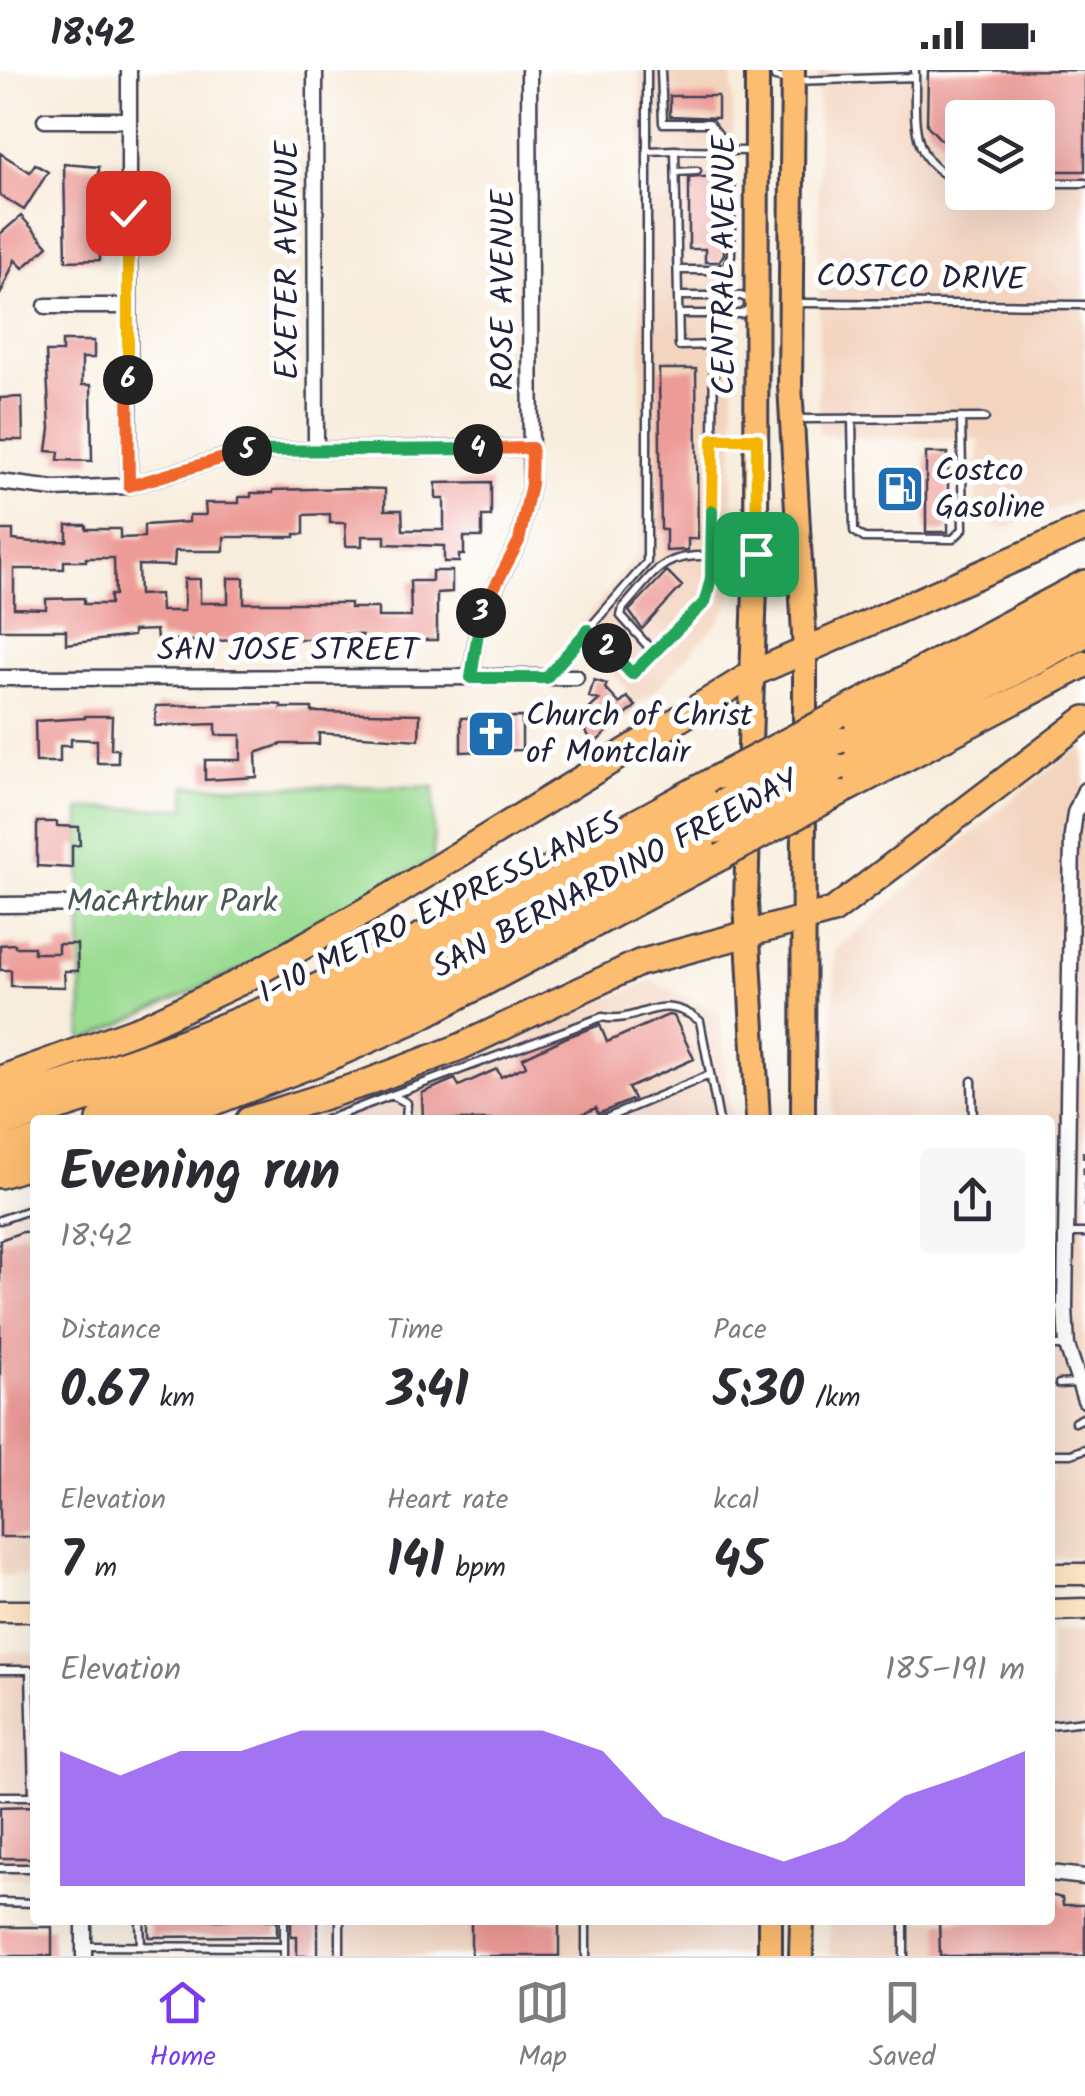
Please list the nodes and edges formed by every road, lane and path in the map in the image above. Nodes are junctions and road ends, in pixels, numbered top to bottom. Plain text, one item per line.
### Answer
1 (129, 70) edge
2 (315, 70) edge
3 (529, 70) edge
4 (647, 70) edge
5 (662, 70) edge
6 (757, 70) edge
7 (786, 74) edge
8 (915, 74) edge
9 (45, 120) dead end
10 (128, 120) junction
11 (675, 150) junction
12 (718, 150) junction
13 (648, 151) junction
14 (758, 151) junction
15 (697, 171) dead end
16 (715, 171) dead end
17 (676, 172) junction
18 (945, 172) edge
19 (1055, 183) edge
20 (1085, 183) edge
21 (678, 270) junction
22 (679, 296) junction
23 (790, 302) junction
24 (757, 303) junction
25 (1085, 305) edge
26 (46, 306) dead end
27 (128, 306) junction
28 (679, 314) junction
29 (792, 418) junction
30 (852, 418) junction
31 (961, 418) junction
32 (985, 418) dead end
33 (713, 439) junction
34 (757, 439) junction
35 (532, 448) junction
36 (316, 450) junction
37 (0, 482) edge
38 (129, 486) junction
39 (1085, 528) edge
40 (712, 556) junction
41 (1085, 583) edge
42 (1085, 610) edge
43 (588, 630) junction
44 (1085, 634) edge
45 (805, 652) junction
46 (654, 653) junction
47 (1085, 664) edge
48 (754, 672) junction
49 (0, 678) edge
50 (471, 678) junction
51 (546, 678) junction
52 (576, 678) dead end
53 (1085, 720) edge
54 (839, 727) junction
55 (839, 780) junction
56 (1085, 790) edge
57 (110, 904) dead end
58 (0, 906) edge
59 (804, 920) junction
60 (748, 934) junction
61 (1077, 986) edge
62 (709, 1075) junction
63 (0, 1079) edge
64 (972, 1080) dead end
65 (392, 1094) junction
66 (0, 1103) edge
67 (34, 1115) edge
68 (114, 1115) edge
69 (180, 1115) edge
70 (264, 1115) edge
71 (339, 1115) edge
72 (406, 1115) edge
73 (615, 1115) edge
74 (717, 1115) edge
75 (758, 1115) edge
76 (804, 1115) edge
77 (972, 1115) edge
78 (30, 1116) edge
79 (0, 1126) edge
80 (30, 1142) edge
81 (0, 1151) edge
82 (30, 1166) edge
83 (0, 1175) edge
84 (30, 1210) edge
85 (0, 1220) edge
86 (1057, 1233) edge
87 (1085, 1234) edge
88 (1058, 1308) edge
89 (1055, 1346) edge
90 (1067, 1346) junction
91 (1078, 1383) junction
92 (1059, 1384) dead end
93 (1085, 1400) edge
94 (1085, 1417) edge
95 (1075, 1422) dead end
96 (1085, 1449) edge
97 (1055, 1454) edge
98 (1055, 1574) edge
99 (1085, 1574) edge
100 (1085, 1609) edge
101 (1055, 1610) edge
102 (0, 1611) edge
103 (30, 1611) edge
104 (0, 1670) edge
105 (30, 1670) edge
106 (1085, 1721) edge
107 (1055, 1724) edge
108 (0, 1796) edge
109 (30, 1796) edge
110 (0, 1868) edge
111 (30, 1868) edge
112 (1055, 1874) edge
113 (1085, 1878) edge
114 (0, 1902) edge
115 (30, 1903) edge
116 (84, 1925) edge
117 (140, 1925) edge
118 (284, 1925) edge
119 (340, 1925) edge
120 (586, 1925) edge
121 (770, 1925) edge
122 (802, 1925) edge
123 (904, 1925) edge
124 (140, 1946) junction
125 (84, 1951) edge
126 (284, 1951) edge
127 (340, 1956) edge
128 (586, 1956) edge
129 (770, 1956) edge
130 (802, 1956) edge
131 (904, 1956) edge

1 - 10 street
2 - 36 street, EXETER AVENUE
3 - 35 street, ROSE AVENUE
4 - 13 lane
5 - 12 lane
6 - 14 main road, CENTRAL AVENUE
7 - 8 lane
7 - 23 main road, CENTRAL AVENUE
8 - 18 lane
9 - 10 street
10 - 27 street
11 - 12 lane
11 - 13 lane
11 - 17 lane
12 - 14 lane
13 - 43 lane
14 - 24 main road, CENTRAL AVENUE
15 - 17 lane
16 - 21 lane
17 - 21 lane
19 - 20 lane
21 - 22 lane
22 - 24 lane
22 - 28 lane
23 - 24 lane, COSTCO DRIVE
23 - 25 lane, COSTCO DRIVE
23 - 29 main road, CENTRAL AVENUE
24 - 28 lane
24 - 34 main road, CENTRAL AVENUE
26 - 27 street
27 - 38 street
28 - 33 lane
29 - 30 lane
29 - 45 main road, CENTRAL AVENUE
30 - 31 lane
30 - 31 lane
31 - 32 lane
33 - 34 lane
33 - 40 lane
34 - 48 main road, CENTRAL AVENUE
35 - 36 street
35 - 50 street, ROSE AVENUE
36 - 38 street
37 - 38 street
39 - 45 highway
40 - 46 lane
40 - 46 lane
41 - 54 highway, SAN BERNARDINO FREEWAY
42 - 54 highway
43 - 46 lane
43 - 51 lane
44 - 55 highway
45 - 48 highway
45 - 59 main road, CENTRAL AVENUE
47 - 55 highway, SAN BERNARDINO FREEWAY
48 - 60 main road, CENTRAL AVENUE
48 - 63 highway
49 - 50 street, SAN JOSE STREET
50 - 51 street, SAN JOSE STREET
51 - 52 street, SAN JOSE STREET
53 - 59 highway
54 - 66 highway, SAN BERNARDINO FREEWAY, bridge
54 - 67 highway, I-10 METRO EXPRESSLANES, bridge
55 - 68 highway, I-10 METRO EXPRESSLANES, bridge
55 - 69 highway, SAN BERNARDINO FREEWAY, bridge
56 - 61 street
57 - 58 street
59 - 60 highway
59 - 76 main road, CENTRAL AVENUE
60 - 70 highway
60 - 75 main road, CENTRAL AVENUE
61 - 86 street
62 - 65 lane
62 - 73 lane
62 - 74 lane
64 - 77 lane
65 - 71 lane
65 - 72 lane
78 - 79 highway, I-10 METRO EXPRESSLANES, bridge
80 - 81 highway
82 - 83 highway
84 - 85 lane
86 - 87 lane
86 - 88 street
88 - 90 street
89 - 90 lane
90 - 91 street
91 - 92 lane
91 - 93 street
94 - 95 lane
96 - 97 lane
98 - 99 street
100 - 101 street
102 - 103 street
104 - 105 lane
106 - 107 lane
108 - 109 lane
110 - 111 lane
112 - 113 street
114 - 115 lane
116 - 125 street
117 - 124 lane
118 - 126 lane
119 - 127 lane
120 - 128 lane
121 - 129 main road
122 - 130 main road
123 - 131 lane
124 - 125 lane
124 - 126 lane

